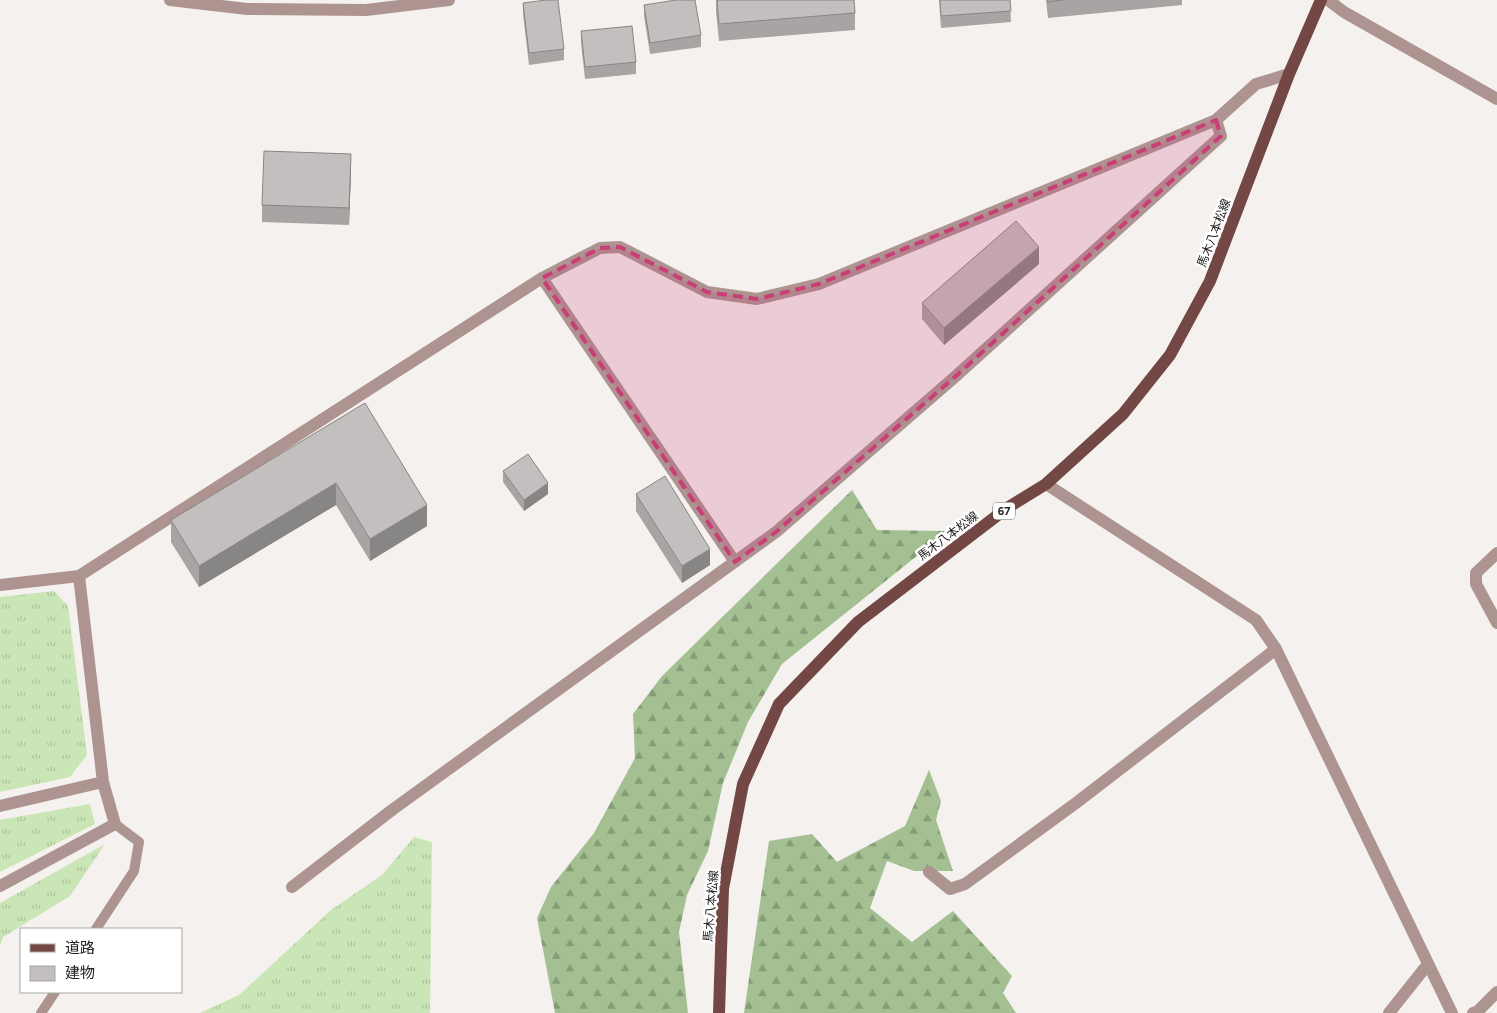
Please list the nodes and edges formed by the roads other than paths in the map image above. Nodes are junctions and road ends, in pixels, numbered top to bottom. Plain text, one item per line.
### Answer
1 (170, 0) edge
2 (449, 0) edge
3 (1321, 0) edge
4 (1328, 0) edge
5 (1289, 74) junction
6 (1497, 99) edge
7 (1216, 120) junction
8 (542, 278) junction
9 (1046, 484) junction
10 (1497, 553) edge
11 (735, 562) junction
12 (79, 576) junction
13 (0, 585) edge
14 (1497, 623) edge
15 (1276, 649) junction
16 (104, 782) junction
17 (0, 806) edge
18 (115, 824) junction
19 (929, 872) dead end
20 (0, 886) edge
21 (292, 887) dead end
22 (97, 928) edge
23 (1428, 964) junction
24 (1497, 992) edge
25 (54, 993) edge
26 (41, 1013) edge
27 (718, 1013) edge
28 (1390, 1013) edge
29 (1452, 1013) edge
30 (1473, 1013) edge

1 - 2 street
3 - 5 main road, 馬木八本松線 / 67
4 - 6 street
5 - 7 street
5 - 9 main road, 馬木八本松線 / 67
7 - 8 street
7 - 11 street
8 - 11 street
8 - 12 street
9 - 15 street
9 - 27 main road, 馬木八本松線 / 67
10 - 14 street
11 - 21 street
12 - 13 street
12 - 16 street
15 - 19 street
15 - 23 street
16 - 17 street
16 - 18 street
18 - 20 street
18 - 22 lane
23 - 28 street
23 - 29 street
24 - 30 street
25 - 26 lane

